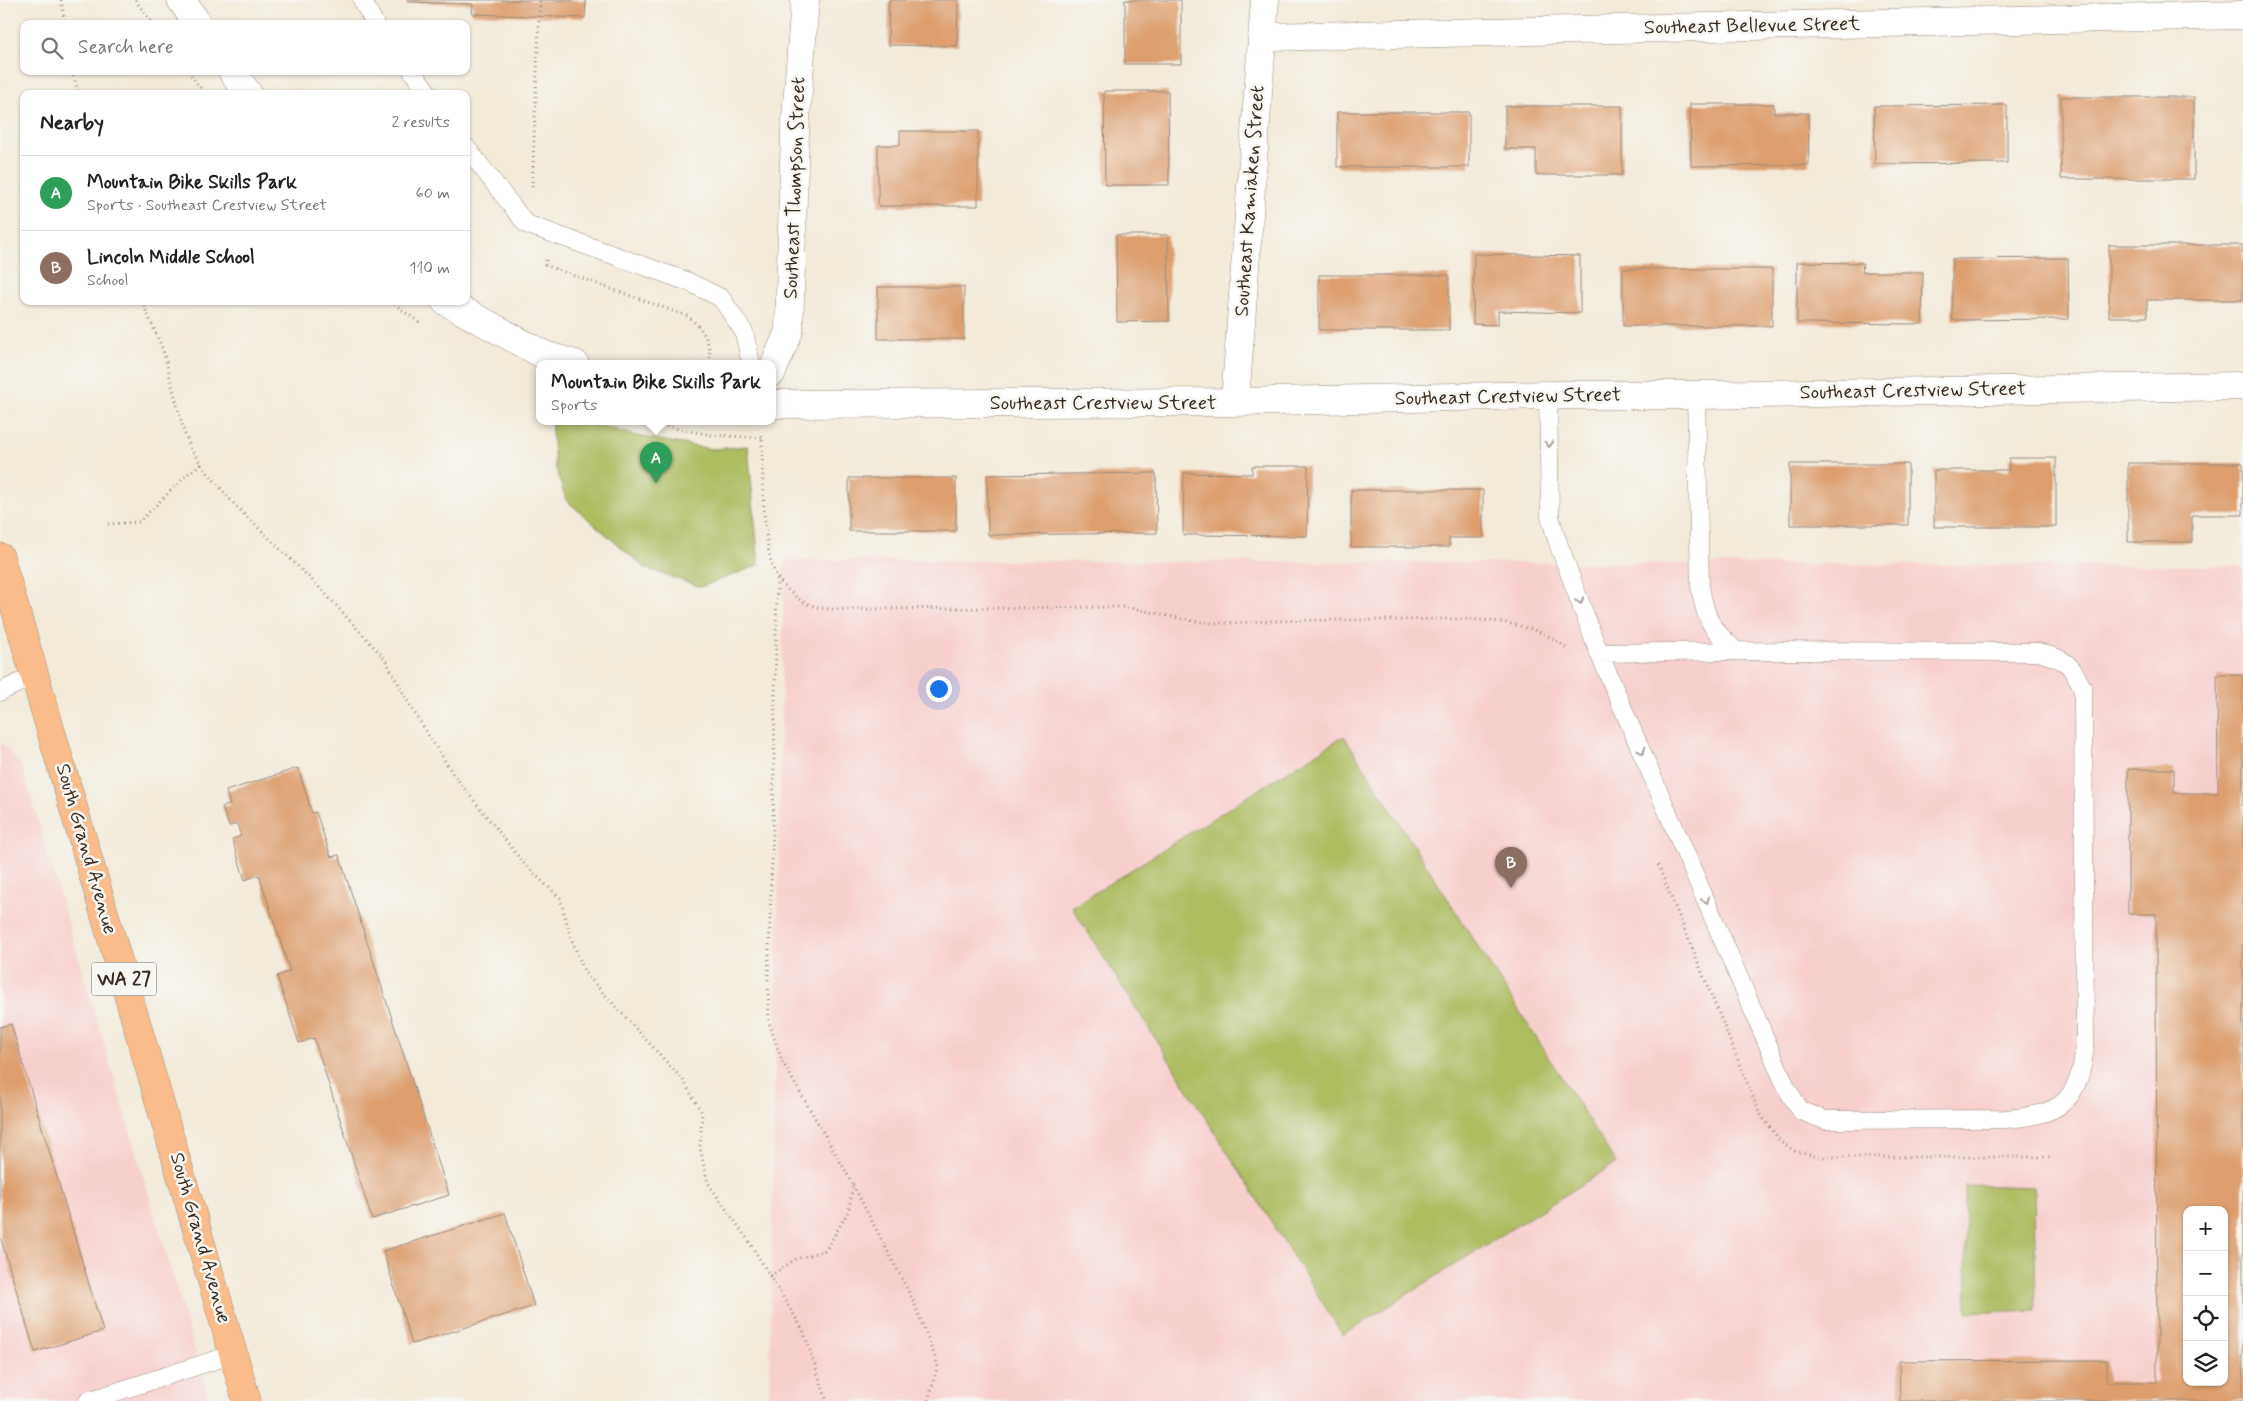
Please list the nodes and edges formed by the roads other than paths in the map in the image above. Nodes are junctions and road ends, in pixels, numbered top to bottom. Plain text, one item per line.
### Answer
1 (181, 0) edge
2 (362, 0) edge
3 (805, 0) edge
4 (1265, 0) edge
5 (2243, 15) edge
6 (195, 20) edge
7 (373, 20) edge
8 (1262, 37) junction
9 (235, 75) edge
10 (415, 75) edge
11 (245, 90) edge
12 (426, 90) edge
13 (470, 152) edge
14 (453, 305) edge
15 (561, 360) edge
16 (750, 360) edge
17 (776, 362) edge
18 (2243, 386) edge
19 (1548, 395) junction
20 (1696, 395) junction
21 (1235, 402) junction
22 (776, 404) edge
23 (0, 557) edge
24 (1736, 651) junction
25 (1599, 653) junction
26 (35, 675) junction
27 (0, 692) edge
28 (234, 1354) junction
29 (88, 1401) edge
30 (248, 1401) edge

1 - 6 street
2 - 7 lane
3 - 17 street, Southeast Thompson Street
4 - 8 street, Southeast Kamiaken Street
5 - 8 street, Southeast Bellevue Street
8 - 21 street, Southeast Kamiaken Street
9 - 11 street
10 - 12 lane
13 - 16 lane
14 - 15 street
18 - 20 street, Southeast Crestview Street
19 - 20 street, Southeast Crestview Street
19 - 21 street, Southeast Crestview Street
19 -> 25 lane
20 - 24 lane
21 - 22 street, Southeast Crestview Street
23 - 26 main road, South Grand Avenue / WA 27
24 - 25 lane
25 -> 24 lane
26 - 27 lane
26 - 28 main road, South Grand Avenue / WA 27
28 - 29 lane
28 - 30 main road, South Grand Avenue / WA 27

